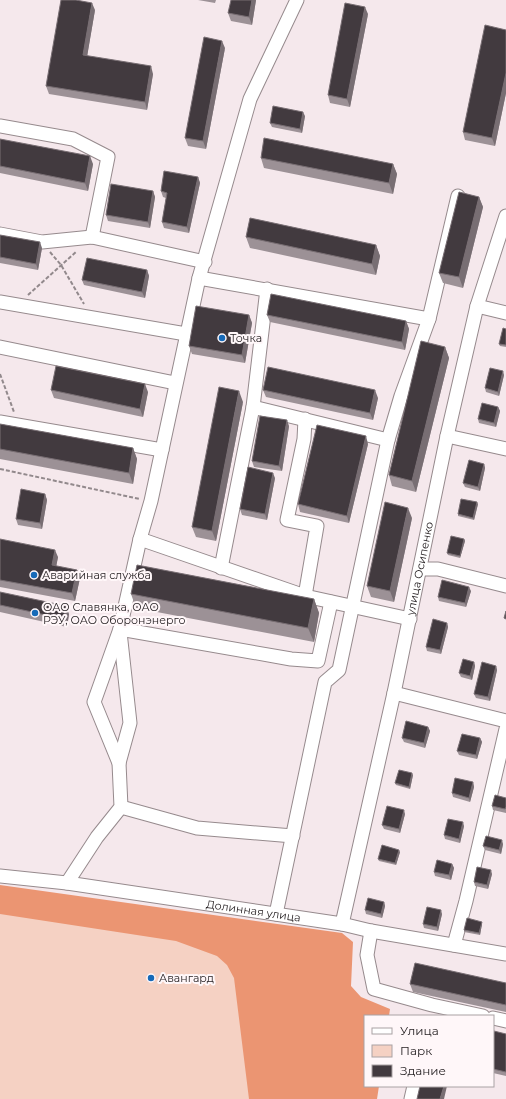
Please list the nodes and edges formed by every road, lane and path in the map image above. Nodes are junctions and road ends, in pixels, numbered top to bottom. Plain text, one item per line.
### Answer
1 (297, 0) edge
2 (0, 126) edge
3 (458, 196) edge
4 (506, 216) edge
5 (0, 234) edge
6 (92, 237) junction
7 (42, 242) junction
8 (205, 262) junction
9 (61, 266) junction
10 (199, 278) junction
11 (267, 289) junction
12 (0, 302) edge
13 (16, 305) junction
14 (477, 306) junction
15 (506, 313) edge
16 (91, 317) junction
17 (429, 319) junction
18 (186, 334) junction
19 (0, 347) edge
20 (0, 374) edge
21 (175, 382) junction
22 (253, 407) junction
23 (305, 419) junction
24 (0, 422) edge
25 (19, 425) junction
26 (447, 436) junction
27 (388, 440) junction
28 (506, 449) edge
29 (162, 450) junction
30 (0, 469) edge
31 (151, 501) junction
32 (140, 539) junction
33 (221, 568) junction
34 (420, 569) junction
35 (506, 586) edge
36 (305, 596) junction
37 (331, 602) junction
38 (352, 608) junction
39 (410, 619) junction
40 (120, 629) junction
41 (394, 693) junction
42 (506, 721) edge
43 (506, 729) edge
44 (119, 763) junction
45 (121, 807) junction
46 (293, 836) junction
47 (0, 876) edge
48 (67, 883) junction
49 (276, 914) junction
50 (342, 924) junction
51 (371, 931) junction
52 (454, 945) junction
53 (506, 954) edge
54 (431, 1011) edge
55 (473, 1015) edge
56 (494, 1018) edge
57 (506, 1021) edge
58 (414, 1087) edge
59 (411, 1099) edge

1 - 8 street
2 - 6 street
3 - 17 street
4 - 14 street, улица Осипенко
5 - 7 street
6 - 7 street
6 - 8 street
6 - 9 path
7 - 9 path
8 - 10 street
9 - 13 path
9 - 16 path
10 - 11 street
10 - 18 street
11 - 17 street
11 - 22 street
12 - 13 street
13 - 16 street
14 - 15 street
14 - 26 street, улица Осипенко
16 - 18 street
17 - 27 street
18 - 21 street
19 - 21 street
20 - 25 path
21 - 29 street
22 - 23 street
22 - 33 street
23 - 27 street
23 - 36 street
24 - 25 street
25 - 29 street
26 - 28 street
26 - 34 street, улица Осипенко
27 - 38 street
29 - 31 street
30 - 31 path
31 - 32 street
32 - 33 street
32 - 40 street
33 - 36 street
34 - 35 street
34 - 39 street, улица Осипенко
36 - 37 street
37 - 38 street
37 - 40 street
38 - 39 street
38 - 46 street
39 - 41 street, улица Осипенко
40 - 44 street
40 - 44 street
41 - 42 street
41 - 50 street, улица Осипенко
43 - 52 street
44 - 45 street
45 - 46 street
45 - 48 street
46 - 49 street
47 - 48 street, Долинная улица
48 - 49 street, Долинная улица
49 - 50 street, Долинная улица
50 - 51 street, Долинная улица
51 - 52 street, Долинная улица
51 - 54 street
52 - 53 street, Долинная улица
54 - 55 street
56 - 57 street
58 - 59 street

